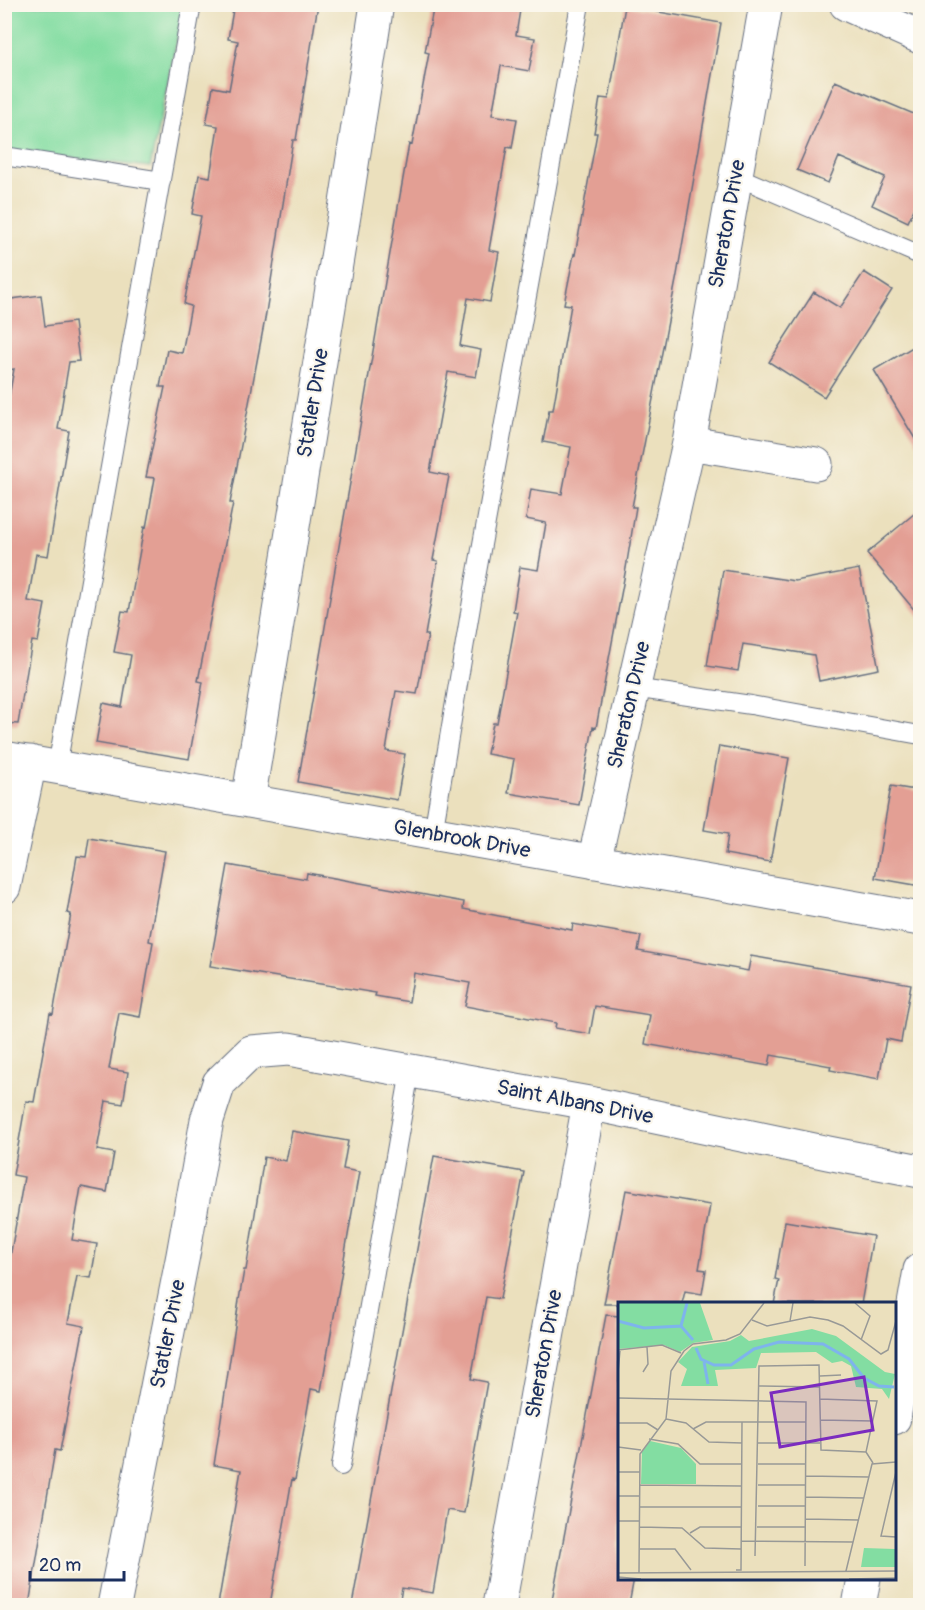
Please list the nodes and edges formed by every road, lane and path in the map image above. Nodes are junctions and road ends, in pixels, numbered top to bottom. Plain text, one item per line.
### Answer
1 (192, 4) edge
2 (377, 4) edge
3 (580, 4) edge
4 (766, 4) edge
5 (846, 4) edge
6 (921, 37) edge
7 (4, 156) edge
8 (736, 176) junction
9 (161, 181) junction
10 (921, 255) edge
11 (689, 443) junction
12 (816, 465) dead end
13 (633, 688) junction
14 (921, 735) edge
15 (31, 762) edge
16 (248, 801) junction
17 (433, 833) junction
18 (594, 862) junction
19 (4, 887) edge
20 (921, 919) edge
21 (234, 1069) joint
22 (411, 1071) junction
23 (589, 1103) junction
24 (921, 1171) edge
25 (921, 1270) edge
26 (895, 1413) edge
27 (341, 1466) dead end
28 (864, 1580) edge
29 (114, 1605) edge
30 (499, 1605) edge
31 (859, 1605) edge

1 - 9 lane
2 - 16 street, Statler Drive
3 - 17 lane
4 - 8 street, Sheraton Drive
5 - 6 street
7 - 9 lane
8 - 10 lane
8 - 11 street, Sheraton Drive
9 - 15 lane
11 - 12 street
11 - 13 street, Sheraton Drive
13 - 14 lane
13 - 18 street, Sheraton Drive
15 - 16 street, Glenbrook Drive
15 - 19 street
16 - 17 street, Glenbrook Drive
17 - 18 street, Glenbrook Drive
18 - 20 street, Glenbrook Drive
21 - 22 street, Saint Albans Drive
21 - 29 street, Statler Drive
22 - 23 street, Saint Albans Drive
22 - 27 lane
23 - 24 street, Saint Albans Drive
23 - 30 street, Sheraton Drive
25 - 26 street
28 - 31 street

